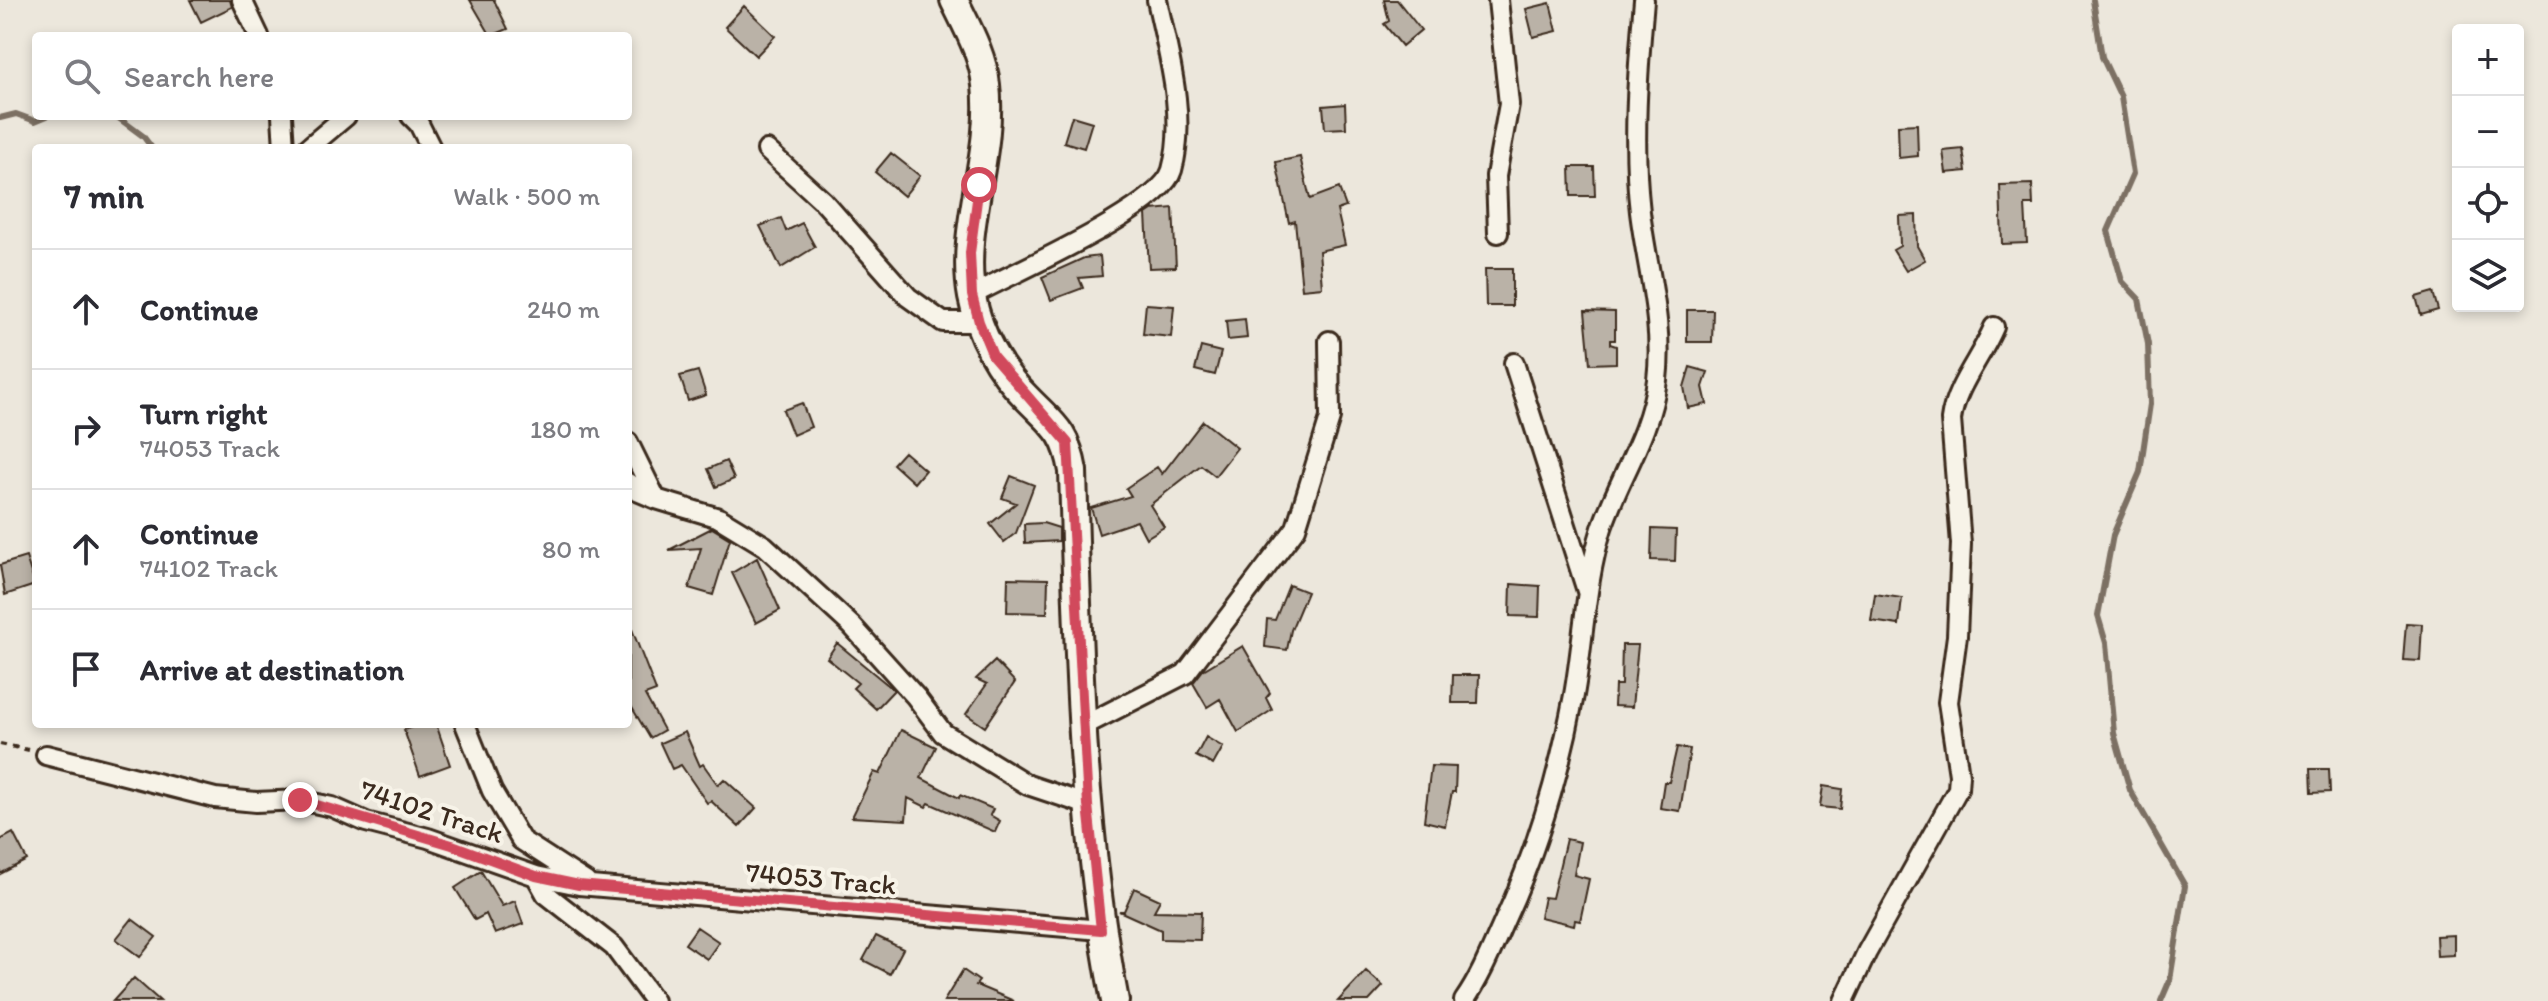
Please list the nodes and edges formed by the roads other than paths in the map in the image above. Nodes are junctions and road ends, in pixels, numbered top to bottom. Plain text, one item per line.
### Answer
1 (242, 0) edge
2 (954, 0) edge
3 (1157, 0) edge
4 (1498, 0) edge
5 (1644, 0) edge
6 (257, 32) edge
7 (282, 120) edge
8 (341, 120) edge
9 (415, 120) edge
10 (284, 144) edge
11 (313, 144) edge
12 (429, 144) edge
13 (767, 150) dead end
14 (1498, 233) dead end
15 (972, 295) junction
16 (979, 322) junction
17 (1994, 327) dead end
18 (1329, 341) dead end
19 (1514, 363) dead end
20 (632, 450) edge
21 (632, 487) edge
22 (656, 499) junction
23 (1588, 593) junction
24 (1083, 726) junction
25 (467, 728) edge
26 (46, 755) road end
27 (1088, 805) junction
28 (536, 876) junction
29 (592, 885) junction
30 (1101, 930) junction
31 (654, 1001) edge
32 (1115, 1001) edge
33 (1464, 1001) edge
34 (1844, 1001) edge

1 - 6 street
2 - 15 street
3 - 15 street
4 - 14 street
5 - 23 street
7 - 10 street
8 - 11 street
9 - 12 street
13 - 16 street
15 - 16 street
16 - 24 street
17 - 34 street
18 - 24 street
19 - 23 street
20 - 22 street
21 - 22 street
22 - 27 street
23 - 33 street
24 - 27 street
25 - 29 street
26 - 28 street, 74102 Track
27 - 30 street
28 - 29 street, 74053 Track
28 - 31 street
29 - 30 street, 74053 Track
30 - 32 street

